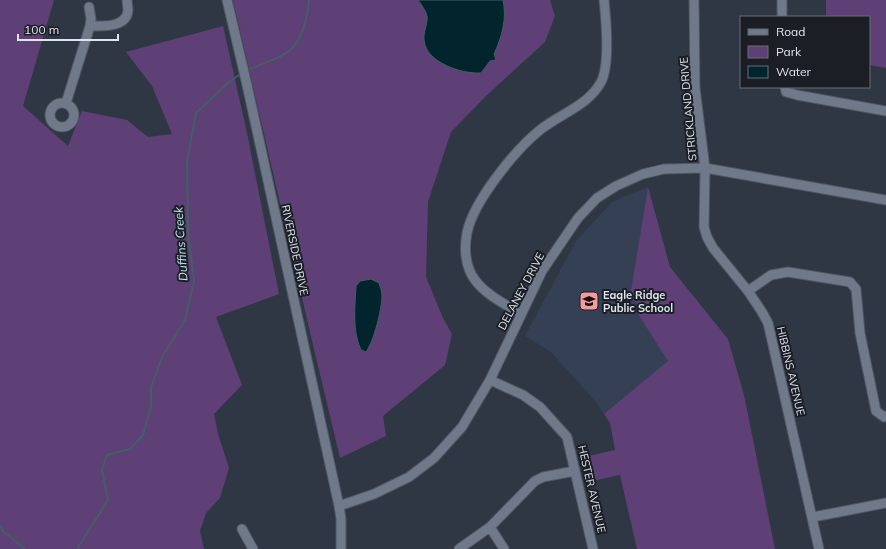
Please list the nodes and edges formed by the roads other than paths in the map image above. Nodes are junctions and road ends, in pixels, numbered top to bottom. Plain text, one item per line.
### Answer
1 (127, 0) edge
2 (227, 0) edge
3 (604, 0) edge
4 (694, 0) edge
5 (782, 0) edge
6 (89, 7) dead end
7 (782, 16) edge
8 (90, 26) junction
9 (785, 88) edge
10 (66, 103) dead end
11 (886, 111) edge
12 (705, 168) junction
13 (886, 200) edge
14 (748, 291) junction
15 (521, 314) junction
16 (490, 380) junction
17 (886, 416) edge
18 (575, 471) junction
19 (886, 503) edge
20 (339, 506) junction
21 (813, 517) junction
22 (490, 527) junction
23 (242, 529) dead end
24 (253, 549) edge
25 (341, 549) edge
26 (459, 549) edge
27 (504, 549) edge
28 (593, 549) edge
29 (819, 549) edge

1 - 8 street
2 - 20 street, RIVERSIDE DRIVE
3 - 15 street
4 - 12 street, STRICKLAND DRIVE
5 - 7 street
6 - 8 street
8 - 10 street
9 - 11 street
12 - 13 street, DELANEY DRIVE
12 - 14 street, HIBBINS AVENUE
12 - 15 street, DELANEY DRIVE
14 - 17 street
14 - 21 street, HIBBINS AVENUE
15 - 16 street, DELANEY DRIVE
16 - 18 street, HESTER AVENUE
16 - 20 street, DELANEY DRIVE
18 - 22 street
18 - 28 street, HESTER AVENUE
19 - 21 street
20 - 25 street, RIVERSIDE DRIVE
21 - 29 street, HIBBINS AVENUE
22 - 26 street
22 - 27 street
23 - 24 street

